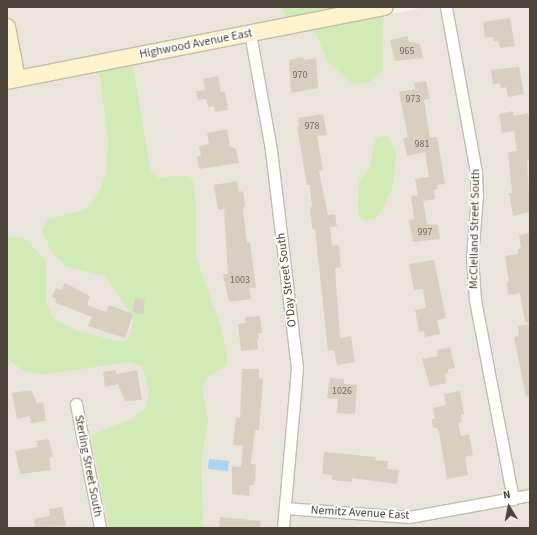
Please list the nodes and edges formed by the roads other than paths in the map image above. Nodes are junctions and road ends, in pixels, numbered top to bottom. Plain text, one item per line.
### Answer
1 (385, 7) edge
2 (446, 7) edge
3 (7, 27) edge
4 (250, 33) junction
5 (12, 80) edge
6 (76, 404) dead end
7 (530, 495) edge
8 (513, 498) junction
9 (285, 508) junction
10 (100, 528) edge
11 (283, 528) edge

1 - 4 street, Highwood Avenue East
2 - 8 street, McClelland Street South
3 - 5 street
4 - 5 street, Highwood Avenue East
4 - 9 street, O'Day Street South
6 - 10 street, Sterling Street South
7 - 8 street, Nemitz Avenue East
8 - 9 street, Nemitz Avenue East
9 - 11 street, O'Day Street South

